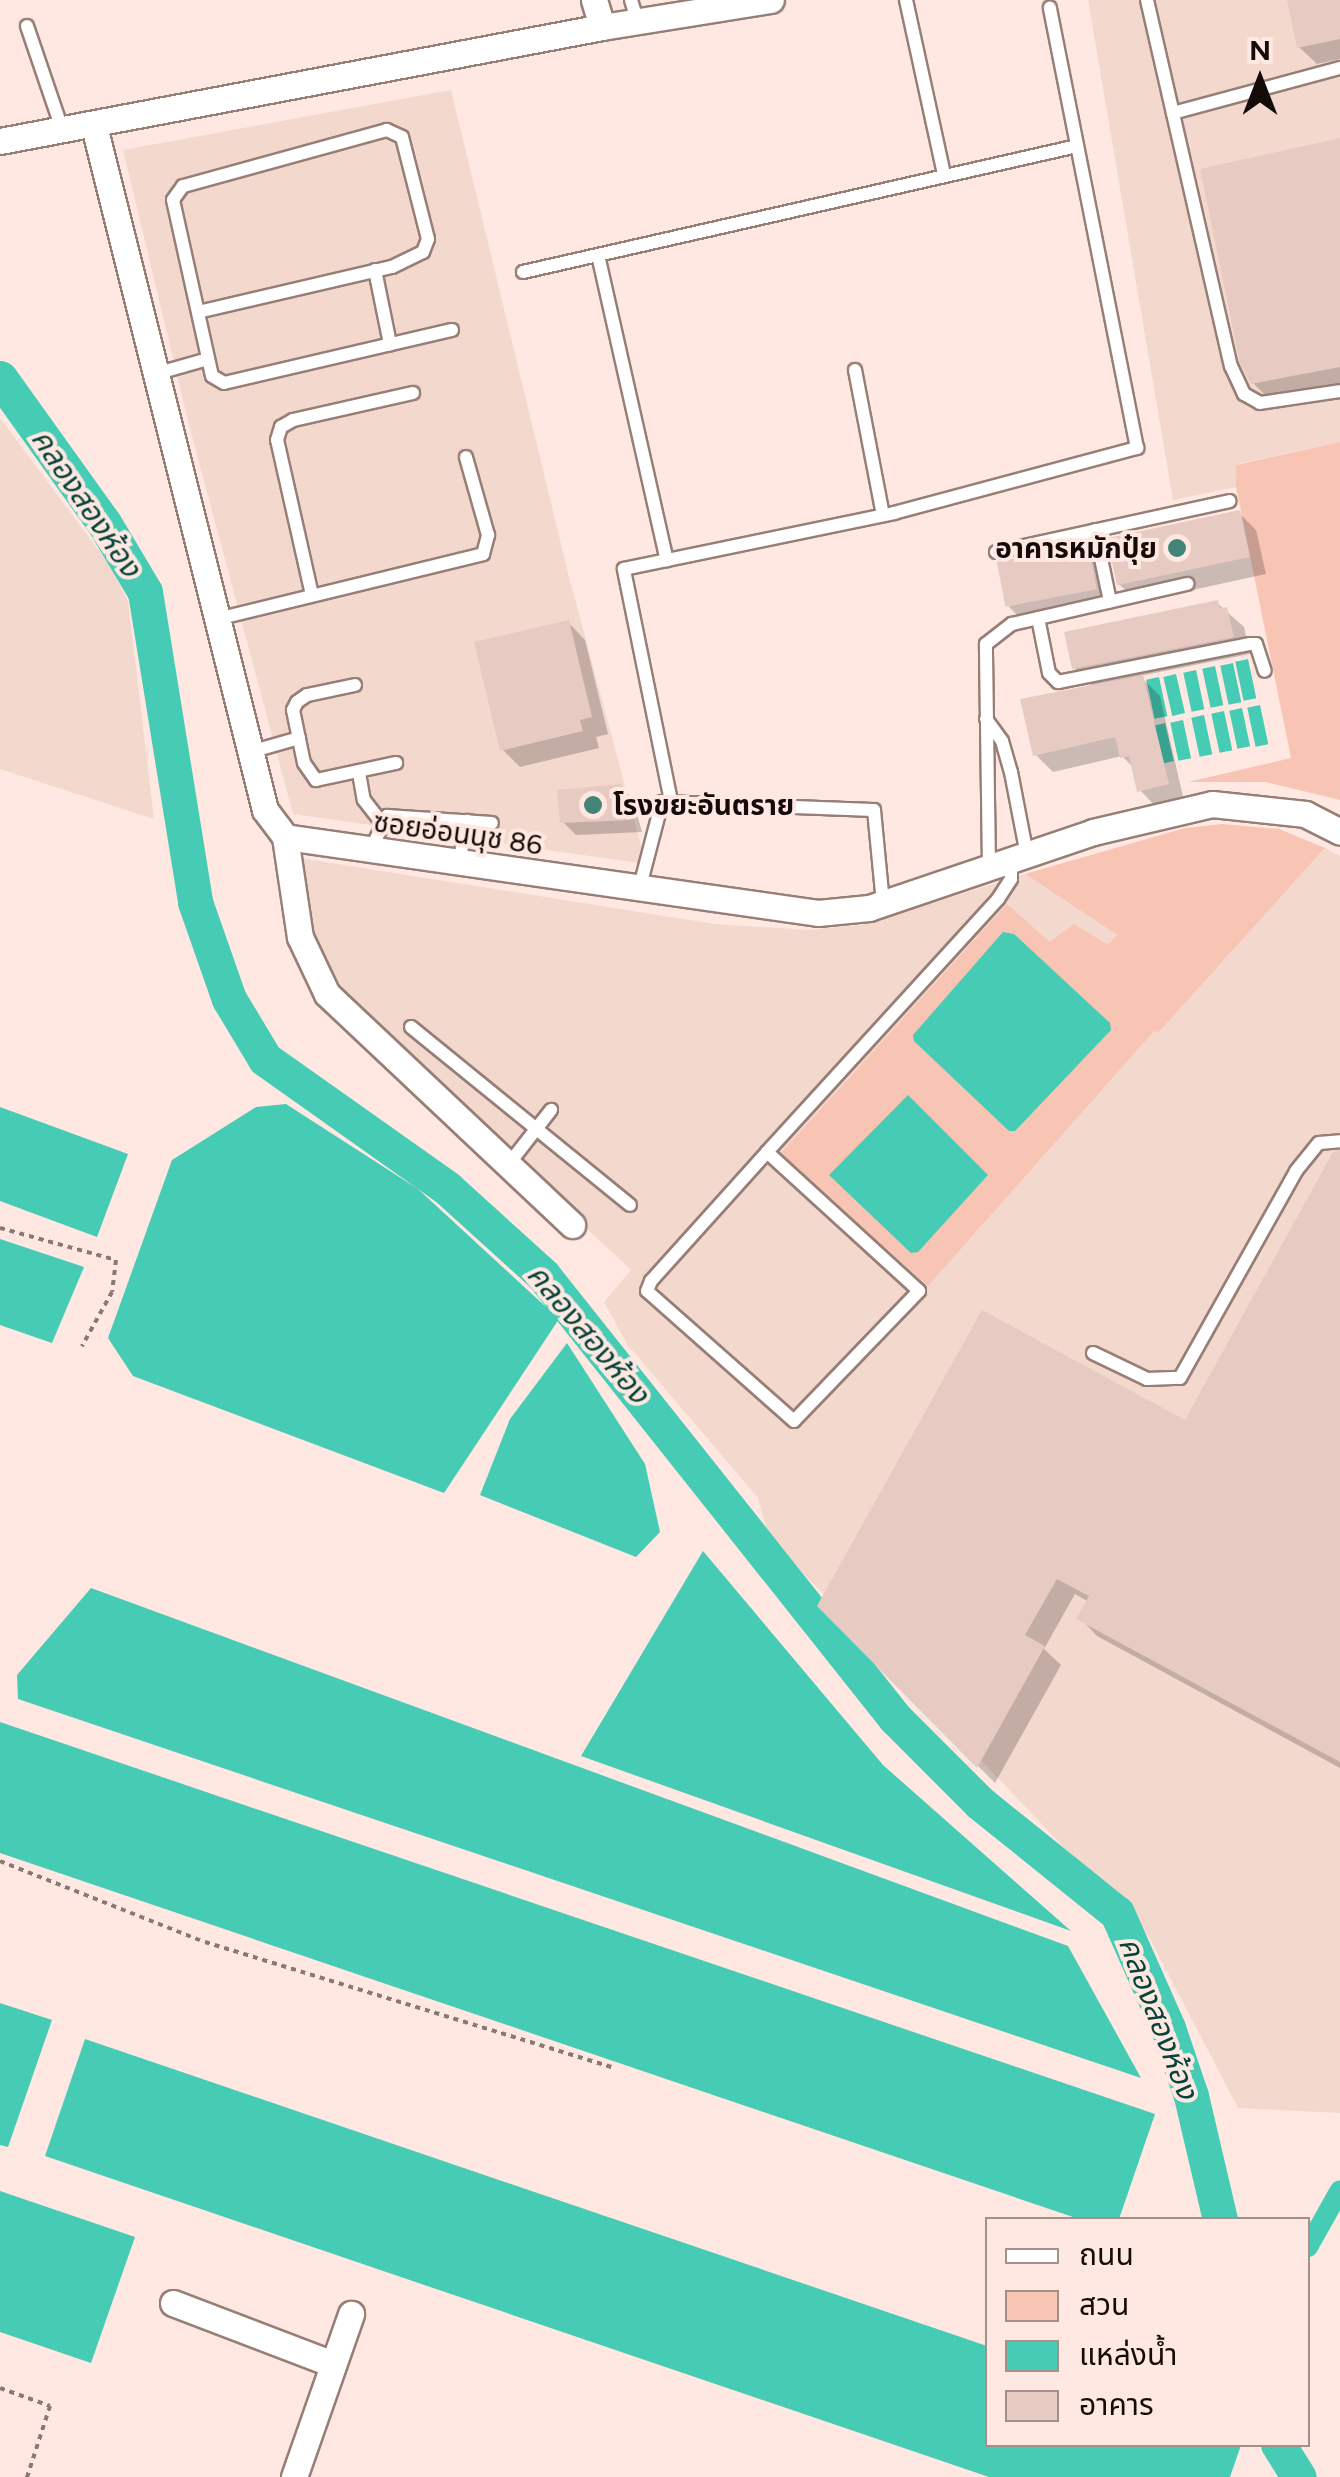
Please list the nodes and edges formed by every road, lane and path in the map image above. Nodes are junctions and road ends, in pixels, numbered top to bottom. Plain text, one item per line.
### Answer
1 (594, 0) edge
2 (771, 0) edge
3 (906, 0) edge
4 (1146, 0) edge
5 (731, 4) edge
6 (1050, 8) dead end
7 (634, 12) edge
8 (26, 26) dead end
9 (602, 26) junction
10 (1340, 68) edge
11 (1172, 112) junction
12 (94, 126) junction
13 (62, 132) junction
14 (0, 141) edge
15 (1077, 146) junction
16 (944, 174) junction
17 (598, 255) junction
18 (375, 270) junction
19 (523, 272) dead end
20 (198, 312) junction
21 (452, 330) dead end
22 (390, 344) junction
23 (208, 359) junction
24 (855, 370) dead end
25 (156, 374) junction
26 (1340, 391) edge
27 (412, 393) dead end
28 (466, 457) dead end
29 (1230, 501) dead end
30 (883, 515) junction
31 (1095, 530) junction
32 (996, 552) dead end
33 (667, 560) junction
34 (1188, 584) dead end
35 (312, 595) junction
36 (1110, 601) junction
37 (1038, 618) junction
38 (217, 619) junction
39 (1265, 671) dead end
40 (355, 685) dead end
41 (986, 719) junction
42 (298, 738) junction
43 (250, 752) junction
44 (396, 763) dead end
45 (359, 773) junction
46 (671, 800) junction
47 (467, 821) junction
48 (382, 823) junction
49 (492, 823) dead end
50 (1340, 832) edge
51 (285, 837) junction
52 (371, 851) junction
53 (1009, 861) junction
54 (459, 864) junction
55 (640, 890) junction
56 (883, 904) junction
57 (411, 1027) dead end
58 (551, 1110) dead end
59 (536, 1129) junction
60 (1340, 1141) edge
61 (767, 1152) junction
62 (508, 1165) junction
63 (630, 1205) dead end
64 (572, 1225) dead end
65 (0, 1228) edge
66 (82, 1346) dead end
67 (1093, 1353) dead end
68 (0, 1861) edge
69 (612, 2067) dead end
70 (173, 2303) dead end
71 (351, 2314) dead end
72 (333, 2364) junction
73 (0, 2388) edge
74 (27, 2477) edge
75 (294, 2477) edge

1 - 9 street
2 - 5 street
3 - 16 lane
4 - 11 lane
5 - 7 street
6 - 15 lane
7 - 9 street
8 - 13 lane
9 - 12 street
10 - 11 lane
11 - 26 lane
12 - 13 street
12 - 25 street
13 - 14 street
15 - 16 lane
15 - 30 lane
16 - 17 lane
17 - 19 lane
17 - 33 lane
18 - 20 lane
18 - 20 lane
18 - 22 lane
20 - 23 lane
21 - 22 lane
22 - 23 lane
23 - 25 lane
24 - 30 lane
25 - 38 street
27 - 35 lane
28 - 35 lane
29 - 31 lane
30 - 33 lane
31 - 32 lane
31 - 36 lane
33 - 46 lane
34 - 36 lane
35 - 38 lane
36 - 37 lane
37 - 39 lane
37 - 41 lane
38 - 43 street
40 - 42 lane
41 - 53 lane
41 - 53 lane
42 - 43 lane
42 - 45 lane
43 - 51 street
44 - 45 lane
45 - 48 lane
46 - 55 lane
46 - 56 lane
47 - 48 lane
47 - 49 lane
47 - 54 lane
48 - 52 lane
50 - 53 street, ซอยอ่อนนุช 86
51 - 52 street, ซอยอ่อนนุช 86
51 - 62 street
52 - 54 street, ซอยอ่อนนุช 86
53 - 56 street, ซอยอ่อนนุช 86
53 - 61 lane
54 - 55 street, ซอยอ่อนนุช 86
55 - 56 street, ซอยอ่อนนุช 86
57 - 59 lane
58 - 59 lane
59 - 62 lane
59 - 63 lane
60 - 67 lane
61 - 61 lane
62 - 64 street
65 - 66 path
68 - 69 path
70 - 72 street
71 - 72 street
72 - 75 street
73 - 74 path

